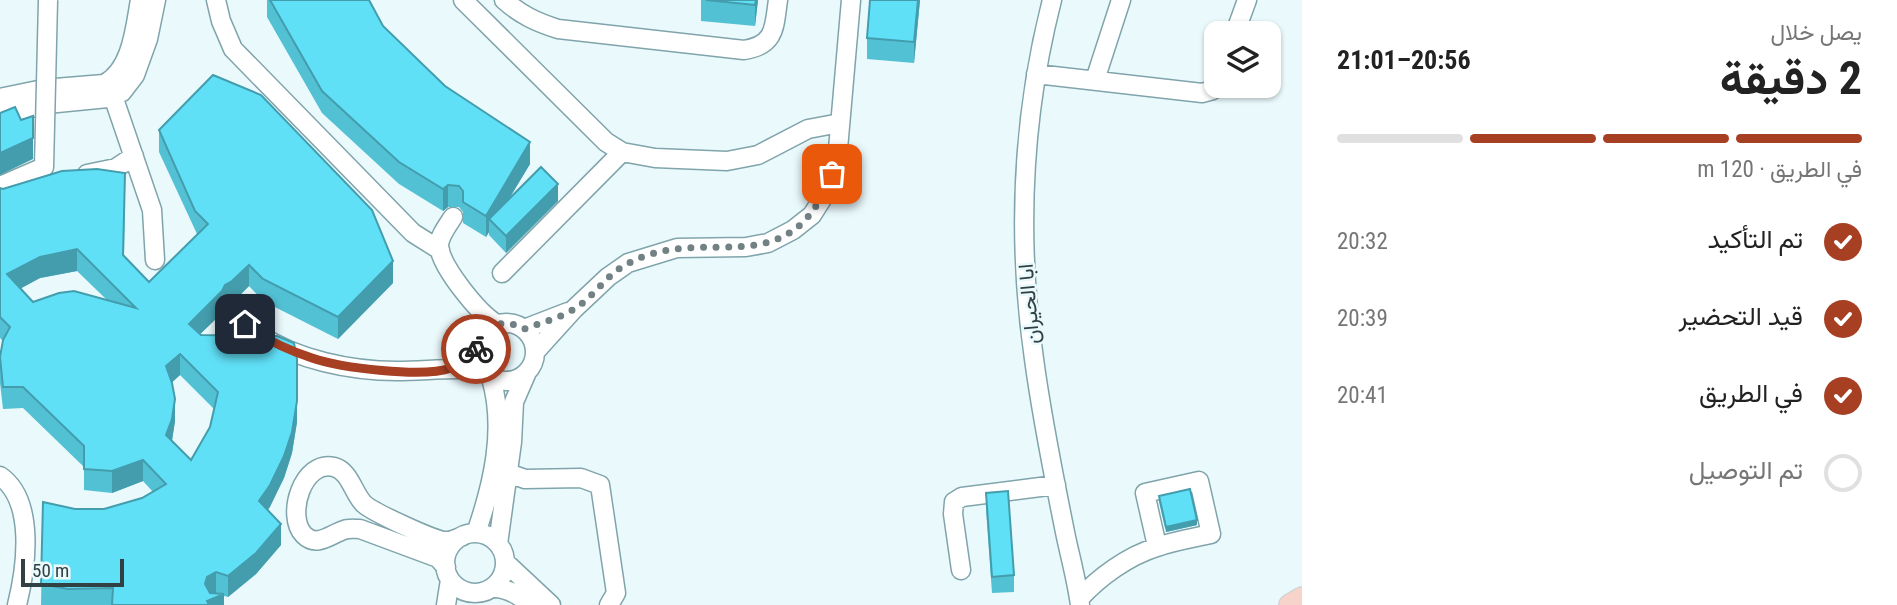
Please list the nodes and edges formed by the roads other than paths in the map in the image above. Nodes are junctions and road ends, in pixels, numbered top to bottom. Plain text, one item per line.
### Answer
1 (48, 0) edge
2 (140, 0) edge
3 (156, 0) edge
4 (216, 0) edge
5 (463, 0) edge
6 (504, 0) edge
7 (778, 0) edge
8 (851, 0) edge
9 (1052, 0) edge
10 (1121, 0) edge
11 (1247, 0) edge
12 (1239, 21) edge
13 (1037, 74) junction
14 (1095, 79) junction
15 (1204, 92) edge
16 (113, 96) junction
17 (0, 98) edge
18 (0, 114) edge
19 (840, 123) junction
20 (622, 152) junction
21 (135, 156) junction
22 (66, 180) edge
23 (0, 186) edge
24 (39, 188) edge
25 (0, 200) edge
26 (456, 219) dead end
27 (440, 250) junction
28 (155, 260) dead end
29 (502, 273) dead end
30 (457, 283) junction
31 (574, 309) junction
32 (233, 314) dead end
33 (497, 324) junction
34 (524, 329) junction
35 (477, 346) junction
36 (536, 351) junction
37 (449, 369) junction
38 (527, 372) junction
39 (487, 374) junction
40 (508, 473) junction
41 (0, 476) edge
42 (1056, 485) junction
43 (470, 535) junction
44 (498, 544) junction
45 (1157, 546) dead end
46 (505, 562) junction
47 (961, 570) dead end
48 (448, 573) junction
49 (478, 595) edge
50 (1302, 598) edge
51 (1080, 602) edge
52 (17, 605) edge
53 (446, 605) edge
54 (530, 605) edge
55 (551, 605) edge
56 (609, 605) edge
57 (1290, 605) edge

1 - 23 street, bridge
2 - 17 street
3 - 16 street
4 - 27 street
5 - 20 street
6 - 7 street
8 - 19 street
9 - 13 street, ابا الحيران
10 - 14 street
11 - 12 street
13 - 14 street
13 - 42 street, ابا الحيران
14 - 15 street
16 - 18 street
16 - 21 street
19 - 20 street
19 - 31 street
20 - 29 street
21 - 22 street
21 - 28 street
24 - 25 street
26 - 27 street
27 - 30 street
30 - 33 street
30 - 35 street
31 - 34 street
31 - 36 street
32 - 37 street
33 - 34 street
33 - 35 street
34 - 36 street
35 - 37 street
35 - 39 street
36 - 38 street
37 - 39 street
38 - 39 street
38 - 40 street
39 - 43 street
40 - 44 street
40 - 56 street
41 - 52 street
42 - 47 street
42 - 51 street, ابا الحيران
43 - 44 street
43 - 48 street
43 - 48 street
44 - 46 street
45 - 51 street
46 - 49 street
46 - 55 street
48 - 49 street
48 - 53 street
49 - 54 street
50 - 57 main road

